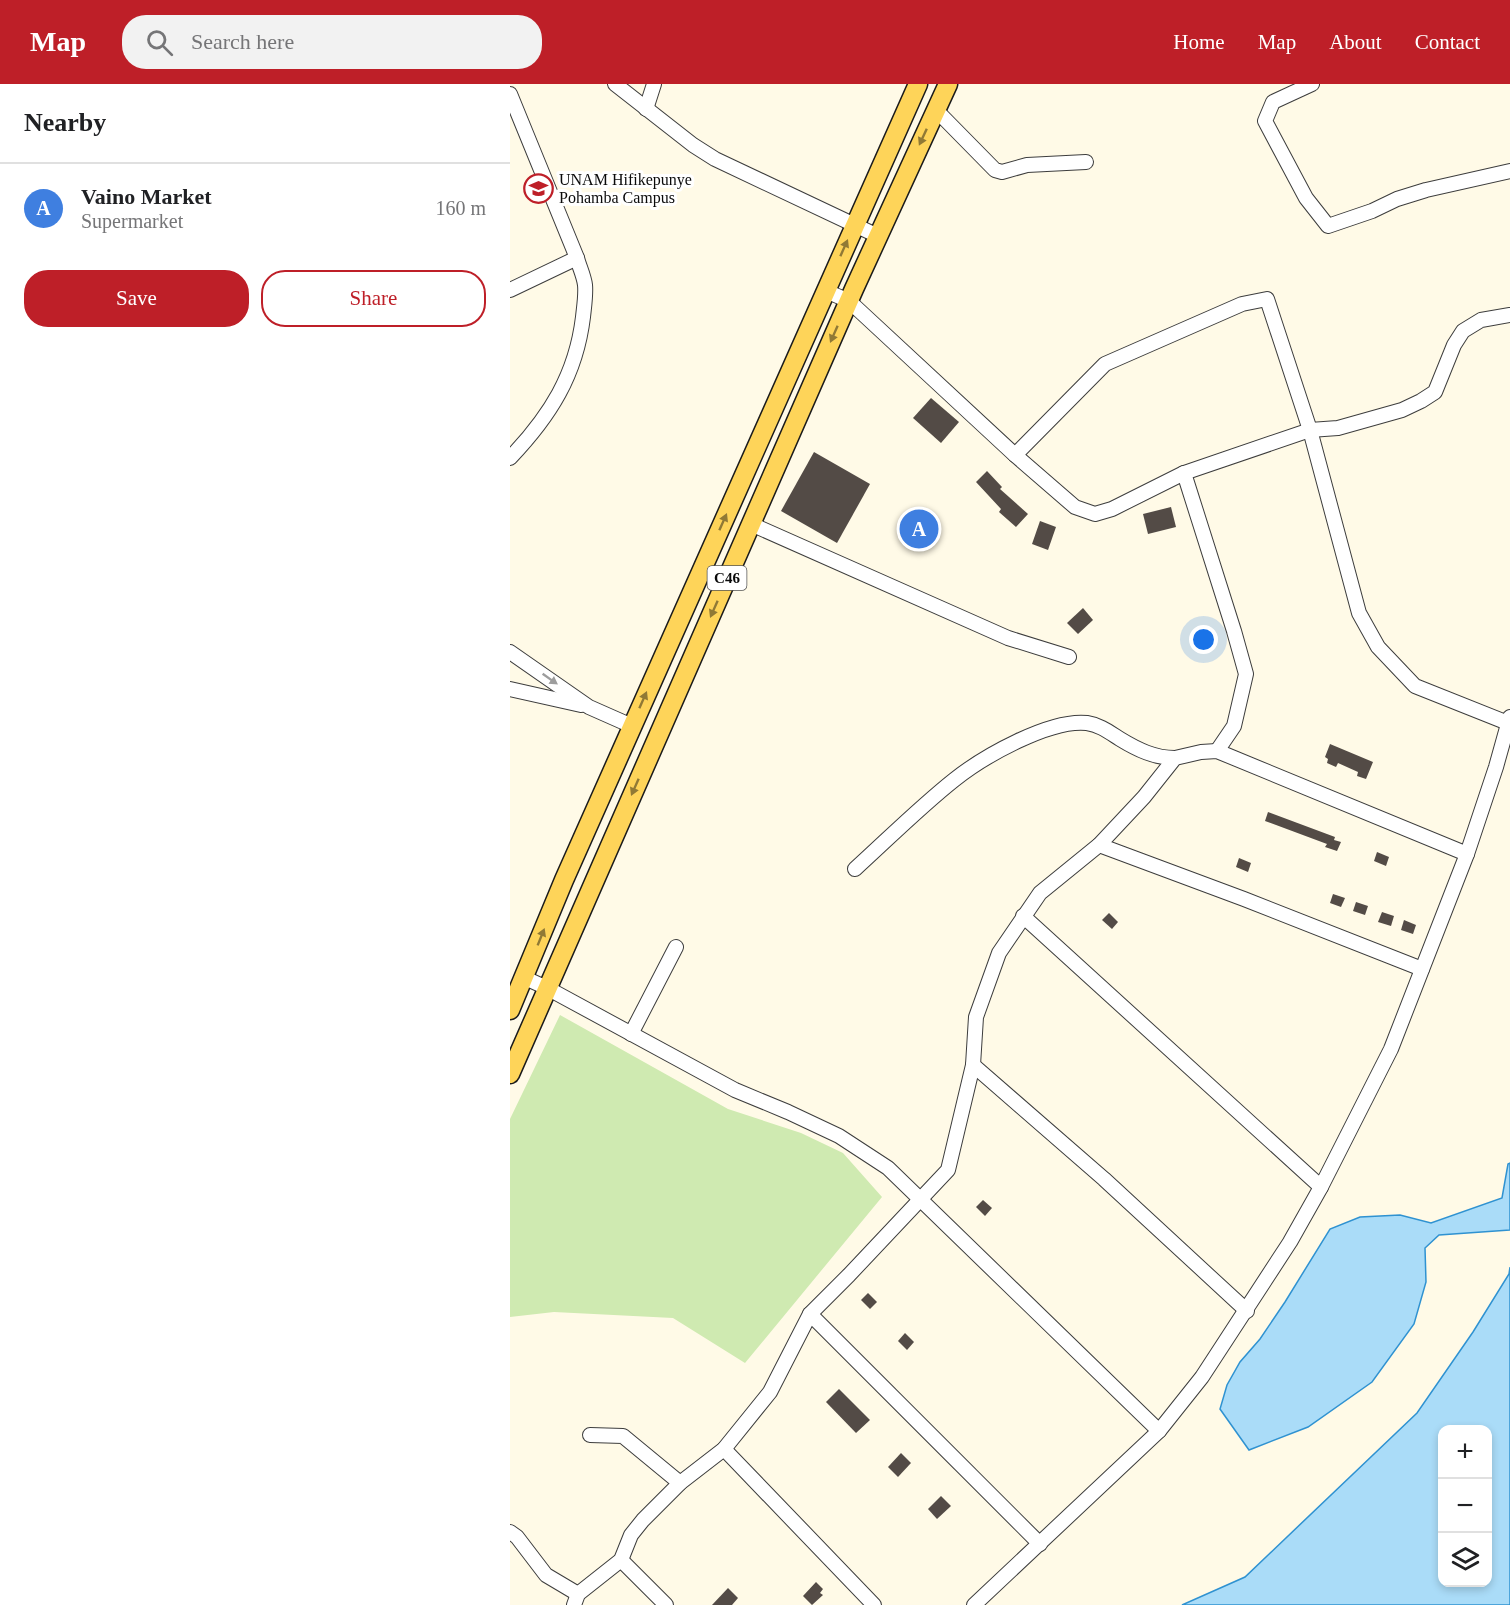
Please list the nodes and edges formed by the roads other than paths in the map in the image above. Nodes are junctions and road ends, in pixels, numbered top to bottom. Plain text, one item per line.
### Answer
1 (615, 84) edge
2 (654, 84) edge
3 (918, 84) edge
4 (948, 84) edge
5 (1312, 84) edge
6 (510, 94) edge
7 (646, 109) junction
8 (936, 110) junction
9 (1086, 162) dead end
10 (1510, 171) edge
11 (855, 224) junction
12 (878, 236) junction
13 (577, 258) junction
14 (510, 290) edge
15 (826, 291) junction
16 (849, 302) junction
17 (1510, 315) edge
18 (1310, 430) junction
19 (1015, 455) junction
20 (510, 458) edge
21 (1184, 473) junction
22 (751, 524) junction
23 (510, 652) edge
24 (1069, 657) dead end
25 (510, 689) edge
26 (589, 707) junction
27 (1509, 720) edge
28 (632, 726) junction
29 (657, 739) junction
30 (1217, 751) junction
31 (1175, 758) junction
32 (1099, 845) junction
33 (1467, 854) junction
34 (855, 869) dead end
35 (1023, 916) junction
36 (676, 947) dead end
37 (1422, 969) junction
38 (525, 978) junction
39 (547, 988) junction
40 (510, 1010) edge
41 (630, 1034) junction
42 (973, 1065) junction
43 (510, 1074) edge
44 (1321, 1187) junction
45 (920, 1199) junction
46 (1247, 1311) junction
47 (810, 1314) junction
48 (1159, 1431) junction
49 (590, 1435) dead end
50 (724, 1449) junction
51 (680, 1483) junction
52 (510, 1532) edge
53 (1040, 1544) junction
54 (621, 1560) junction
55 (576, 1600) edge
56 (666, 1605) edge
57 (874, 1605) edge
58 (974, 1605) edge

1 - 7 street
2 - 7 street
3 - 11 main road, C46
4 - 8 main road, C46
5 - 10 street
6 - 13 street
7 - 11 street
8 - 9 street
8 -> 12 main road, C46
11 - 12 street
15 -> 11 main road, C46
12 - 16 main road, C46
13 - 14 street
13 - 20 street
15 - 16 street
28 -> 15 main road, C46
16 - 19 street
16 -> 22 main road, C46
17 - 18 street
18 - 19 street
18 - 21 street
18 - 27 street
19 - 21 street
21 - 30 street
22 - 24 street
22 -> 29 main road, C46
23 -> 26 street
25 - 26 street
26 - 28 street
27 - 33 street
28 - 29 main road
38 -> 28 main road, C46
29 -> 39 main road, C46
30 - 31 street
30 - 33 street
31 - 32 street
31 - 34 street
32 - 35 street
32 - 37 street
33 - 37 street
35 - 42 street
35 - 44 street
36 - 41 street
37 - 44 street
38 - 39 street
38 - 40 main road, C46
39 - 41 street
39 - 43 main road, C46
41 - 45 street
42 - 45 street
42 - 46 street
44 - 46 street
45 - 47 street
45 - 48 street
46 - 48 street
47 - 50 street
47 - 53 street
48 - 53 street
49 - 51 street
50 - 51 street
50 - 57 street
51 - 54 street
52 - 55 street
53 - 58 street
54 - 55 street
54 - 56 street

